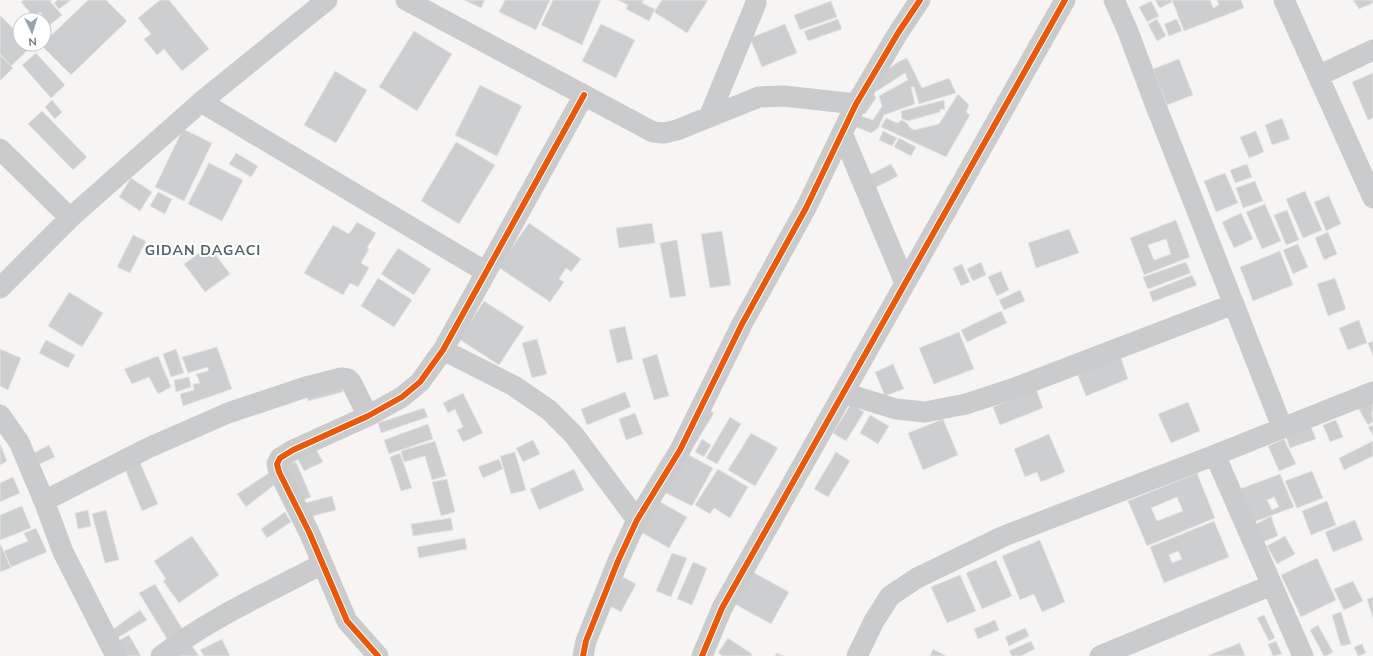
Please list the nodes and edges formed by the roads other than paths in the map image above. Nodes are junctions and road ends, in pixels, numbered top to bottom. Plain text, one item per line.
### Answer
1 (327, 0) edge
2 (406, 0) edge
3 (756, 0) edge
4 (920, 0) edge
5 (1065, 0) edge
6 (1114, 0) edge
7 (1284, 0) edge
8 (1373, 50) edge
9 (1318, 76) junction
10 (584, 95) junction
11 (201, 102) junction
12 (856, 104) junction
13 (709, 117) junction
14 (842, 133) junction
15 (0, 149) edge
16 (1373, 198) edge
17 (70, 218) junction
18 (486, 272) junction
19 (905, 283) junction
20 (0, 288) edge
21 (1234, 304) junction
22 (443, 350) junction
23 (844, 392) junction
24 (1373, 392) edge
25 (0, 415) edge
26 (368, 416) junction
27 (1282, 428) junction
28 (1215, 455) junction
29 (44, 501) junction
30 (637, 520) junction
31 (322, 564) junction
32 (1272, 584) junction
33 (116, 656) edge
34 (161, 656) edge
35 (378, 656) edge
36 (583, 656) edge
37 (702, 656) edge
38 (857, 656) edge
39 (1100, 656) edge
40 (1303, 656) edge

1 - 11 street
2 - 10 street
3 - 13 street
4 - 12 street
5 - 19 street
6 - 21 street
7 - 9 street
8 - 9 street
9 - 16 street
10 - 13 street
10 - 18 street
11 - 17 street
11 - 18 street
12 - 13 street
12 - 14 street
14 - 19 street
14 - 30 street
15 - 17 street
17 - 20 street
18 - 22 street
19 - 23 street
21 - 23 street
21 - 27 street
22 - 26 street
22 - 30 street
23 - 37 street
24 - 27 street
25 - 29 street
26 - 29 street
26 - 31 street
27 - 28 street
28 - 32 street
28 - 38 street
29 - 33 street
30 - 36 street
31 - 34 street
31 - 35 street
32 - 39 street
32 - 40 street

